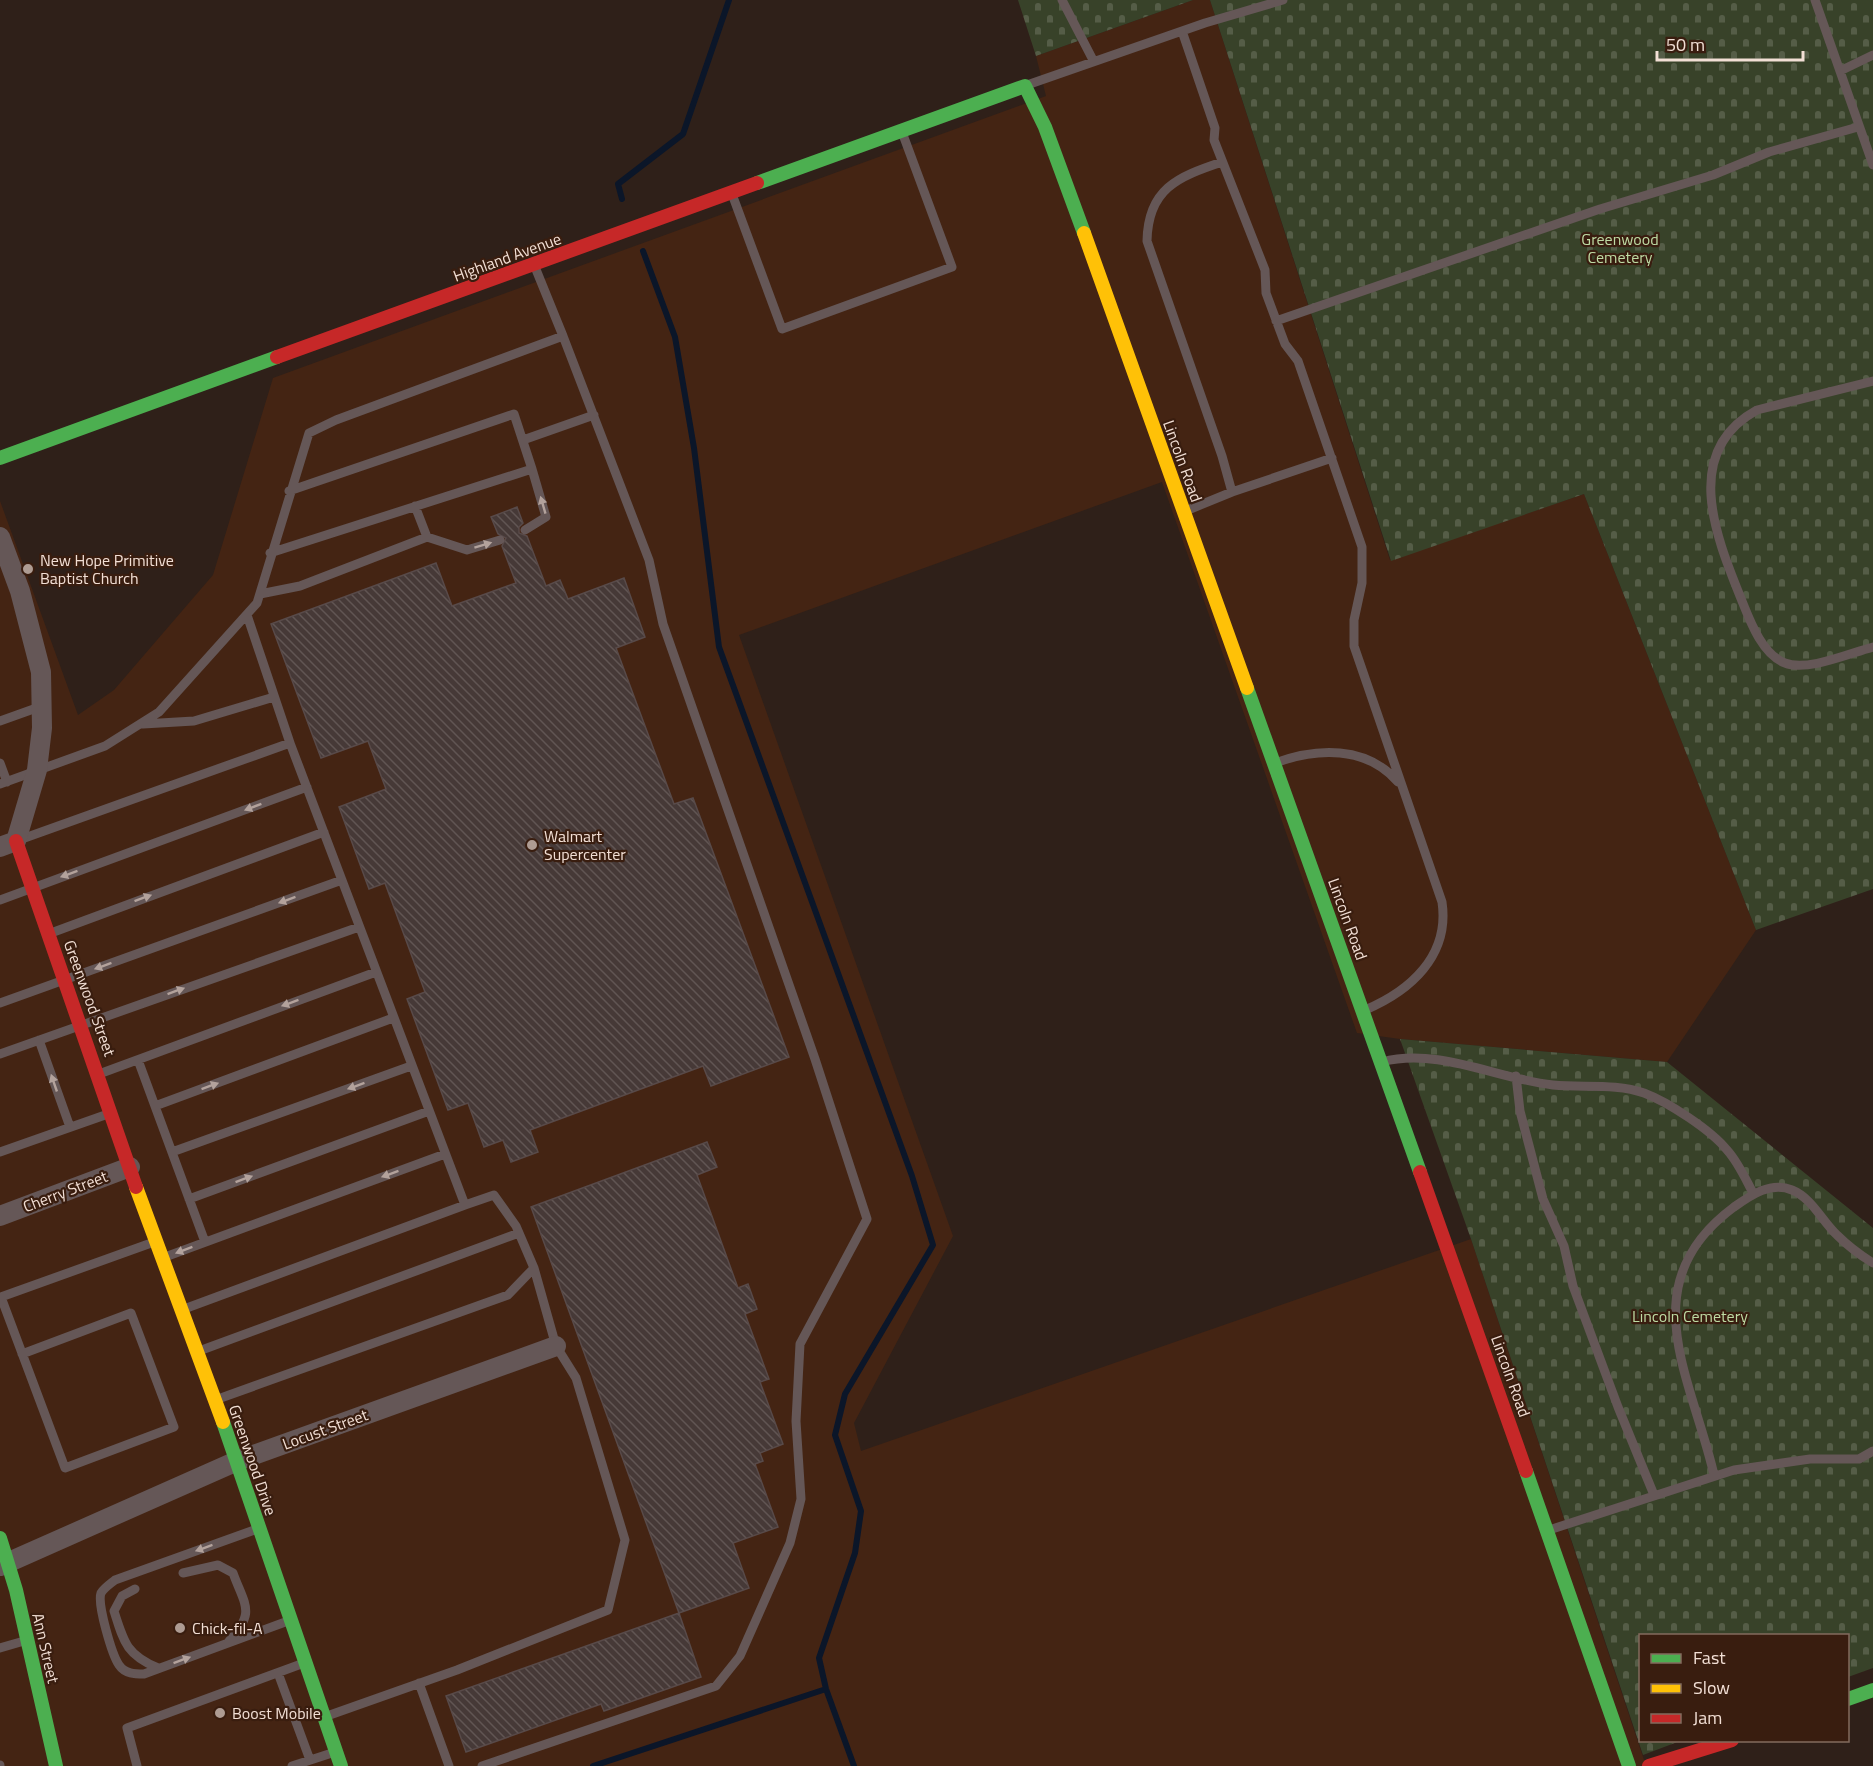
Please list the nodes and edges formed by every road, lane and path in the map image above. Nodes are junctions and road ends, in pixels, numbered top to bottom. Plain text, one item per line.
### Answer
1 (1062, 0) edge
2 (1283, 0) edge
3 (1815, 0) edge
4 (1182, 31) junction
5 (1873, 55) edge
6 (1093, 60) junction
7 (1840, 71) junction
8 (1025, 86) junction
9 (1858, 127) junction
10 (902, 132) junction
11 (1222, 162) junction
12 (1873, 165) edge
13 (732, 194) junction
14 (534, 265) junction
15 (1276, 321) junction
16 (563, 336) junction
17 (1873, 381) edge
18 (594, 415) junction
19 (523, 440) junction
20 (1332, 458) junction
21 (0, 459) edge
22 (532, 469) junction
23 (290, 491) junction
24 (1232, 492) junction
25 (415, 506) junction
26 (1184, 512) junction
27 (525, 530) dead end
28 (0, 537) edge
29 (427, 537) junction
30 (500, 540) dead end
31 (270, 553) junction
32 (260, 594) junction
33 (247, 615) junction
34 (1873, 647) edge
35 (274, 697) junction
36 (42, 706) junction
37 (0, 721) edge
38 (141, 724) junction
39 (290, 743) junction
40 (1274, 763) junction
41 (0, 764) edge
42 (37, 770) junction
43 (3, 783) edge
44 (1400, 783) junction
45 (307, 787) junction
46 (324, 832) junction
47 (8, 844) edge
48 (342, 880) junction
49 (33, 888) junction
50 (0, 900) edge
51 (359, 927) junction
52 (49, 933) junction
53 (376, 972) junction
54 (66, 980) junction
55 (0, 1003) edge
56 (1363, 1010) junction
57 (393, 1018) junction
58 (81, 1025) junction
59 (39, 1040) junction
60 (0, 1053) edge
61 (138, 1060) junction
62 (1382, 1063) junction
63 (411, 1066) junction
64 (99, 1074) junction
65 (1516, 1076) junction
66 (155, 1106) junction
67 (429, 1111) junction
68 (112, 1112) junction
69 (70, 1127) junction
70 (0, 1152) edge
71 (172, 1152) junction
72 (445, 1154) junction
73 (130, 1167) junction
74 (1753, 1193) junction
75 (189, 1199) junction
76 (465, 1205) junction
77 (0, 1216) edge
78 (519, 1233) junction
79 (156, 1241) junction
80 (205, 1242) junction
81 (163, 1258) junction
82 (1873, 1263) edge
83 (534, 1268) junction
84 (181, 1310) junction
85 (556, 1346) junction
86 (197, 1352) junction
87 (22, 1354) junction
88 (214, 1400) junction
89 (1873, 1451) edge
90 (1860, 1459) junction
91 (237, 1461) junction
92 (1873, 1461) edge
93 (1714, 1475) junction
94 (1654, 1495) junction
95 (260, 1528) junction
96 (1548, 1531) junction
97 (0, 1538) edge
98 (4, 1565) edge
99 (183, 1573) dead end
100 (135, 1589) dead end
101 (291, 1620) junction
102 (27, 1640) junction
103 (228, 1643) junction
104 (0, 1648) edge
105 (306, 1662) junction
106 (158, 1668) junction
107 (278, 1673) junction
108 (418, 1683) junction
109 (1873, 1690) edge
110 (1849, 1699) edge
111 (324, 1717) junction
112 (1726, 1742) edge
113 (336, 1751) junction
114 (310, 1760) junction
115 (56, 1766) edge
116 (137, 1766) edge
117 (291, 1766) edge
118 (341, 1766) edge
119 (449, 1766) edge
120 (482, 1766) edge
121 (1629, 1766) edge
122 (1649, 1766) edge

1 - 6 lane
2 - 4 lane
3 - 7 lane
4 - 6 lane
4 - 11 lane
5 - 7 lane
6 - 8 lane
7 - 9 lane
8 - 10 street, Highland Avenue
8 - 26 street, Lincoln Road
9 - 12 lane
9 - 15 lane
10 - 13 street, Highland Avenue
10 - 13 lane
11 - 15 lane
11 - 24 lane
13 - 14 street, Highland Avenue
14 - 16 lane
14 - 21 street, Highland Avenue
15 - 20 lane
16 - 18 lane
16 - 23 lane
17 - 34 lane
18 - 19 lane
18 - 120 lane
19 - 22 lane
19 - 23 lane
20 - 24 lane
20 - 44 lane
22 - 25 lane
27 -> 22 lane
23 - 31 lane
24 - 26 lane
25 - 29 lane
25 - 31 lane
26 - 40 street, Lincoln Road
28 - 36 street
29 -> 30 lane
29 - 32 lane
31 - 32 lane
32 - 33 lane
33 - 35 lane
33 - 38 lane
35 - 38 lane
35 - 39 lane
36 - 37 lane
36 - 42 street
38 - 42 lane
39 - 45 lane
39 - 47 lane
40 - 44 lane
40 - 56 street, Lincoln Road
41 - 43 lane
42 - 43 lane
42 - 47 street
44 - 56 lane
45 - 46 lane
45 -> 49 lane
46 - 48 lane
52 -> 46 lane
47 - 49 street, Greenwood Street
48 - 51 lane
48 -> 54 lane
49 - 50 lane
49 - 52 street, Greenwood Street
51 - 53 lane
58 -> 51 lane
52 - 54 street, Greenwood Street
53 - 57 lane
53 -> 61 lane
54 - 55 lane
54 - 58 street, Greenwood Street
56 - 62 street, Lincoln Road
57 - 63 lane
66 -> 57 lane
58 - 59 lane
58 - 64 street, Greenwood Street
59 - 60 lane
69 -> 59 lane
61 - 64 lane
61 - 66 lane
62 - 65 lane
62 - 96 street, Lincoln Road
63 - 67 lane
63 -> 71 lane
64 - 68 street, Greenwood Street
65 - 74 lane
65 - 94 lane
66 - 71 lane
67 - 72 lane
75 -> 67 lane
68 - 69 lane
68 - 73 street, Greenwood Street
69 - 70 lane
71 - 75 lane
72 - 76 lane
72 -> 80 lane
73 - 77 street, Cherry Street
73 - 79 street, Greenwood Drive
74 - 82 lane
74 - 93 lane
75 - 80 lane
76 - 78 lane
76 - 84 lane
78 - 83 lane
78 - 86 lane
79 - 81 street, Greenwood Drive
79 - 87 lane
80 -> 81 lane
81 - 84 street, Greenwood Drive
83 - 85 lane
83 - 88 lane
84 - 86 street, Greenwood Drive
85 - 91 street, Locust Street
85 - 108 lane
86 - 88 street, Greenwood Drive
87 - 87 lane
88 - 91 street, Greenwood Drive
89 - 90 lane
90 - 92 lane
90 - 93 lane
91 - 95 street, Greenwood Drive
91 - 98 street, Locust Street
93 - 94 lane
94 - 96 lane
95 - 101 street, Greenwood Drive
95 -> 106 lane
96 - 121 street, Lincoln Road
97 - 98 street, Ann Street
98 - 102 street, Ann Street
99 - 103 lane
100 - 106 lane
101 - 103 lane
101 - 105 street, Greenwood Drive
102 - 104 lane
102 - 115 street, Ann Street
106 -> 103 lane
105 - 107 lane
105 - 111 street, Greenwood Drive
107 - 114 lane
107 - 116 lane
108 - 111 lane
108 - 119 lane
109 - 110 street
111 - 113 street, Greenwood Drive
112 - 122 street
113 - 114 lane
113 - 118 street, Greenwood Drive
114 - 117 lane

